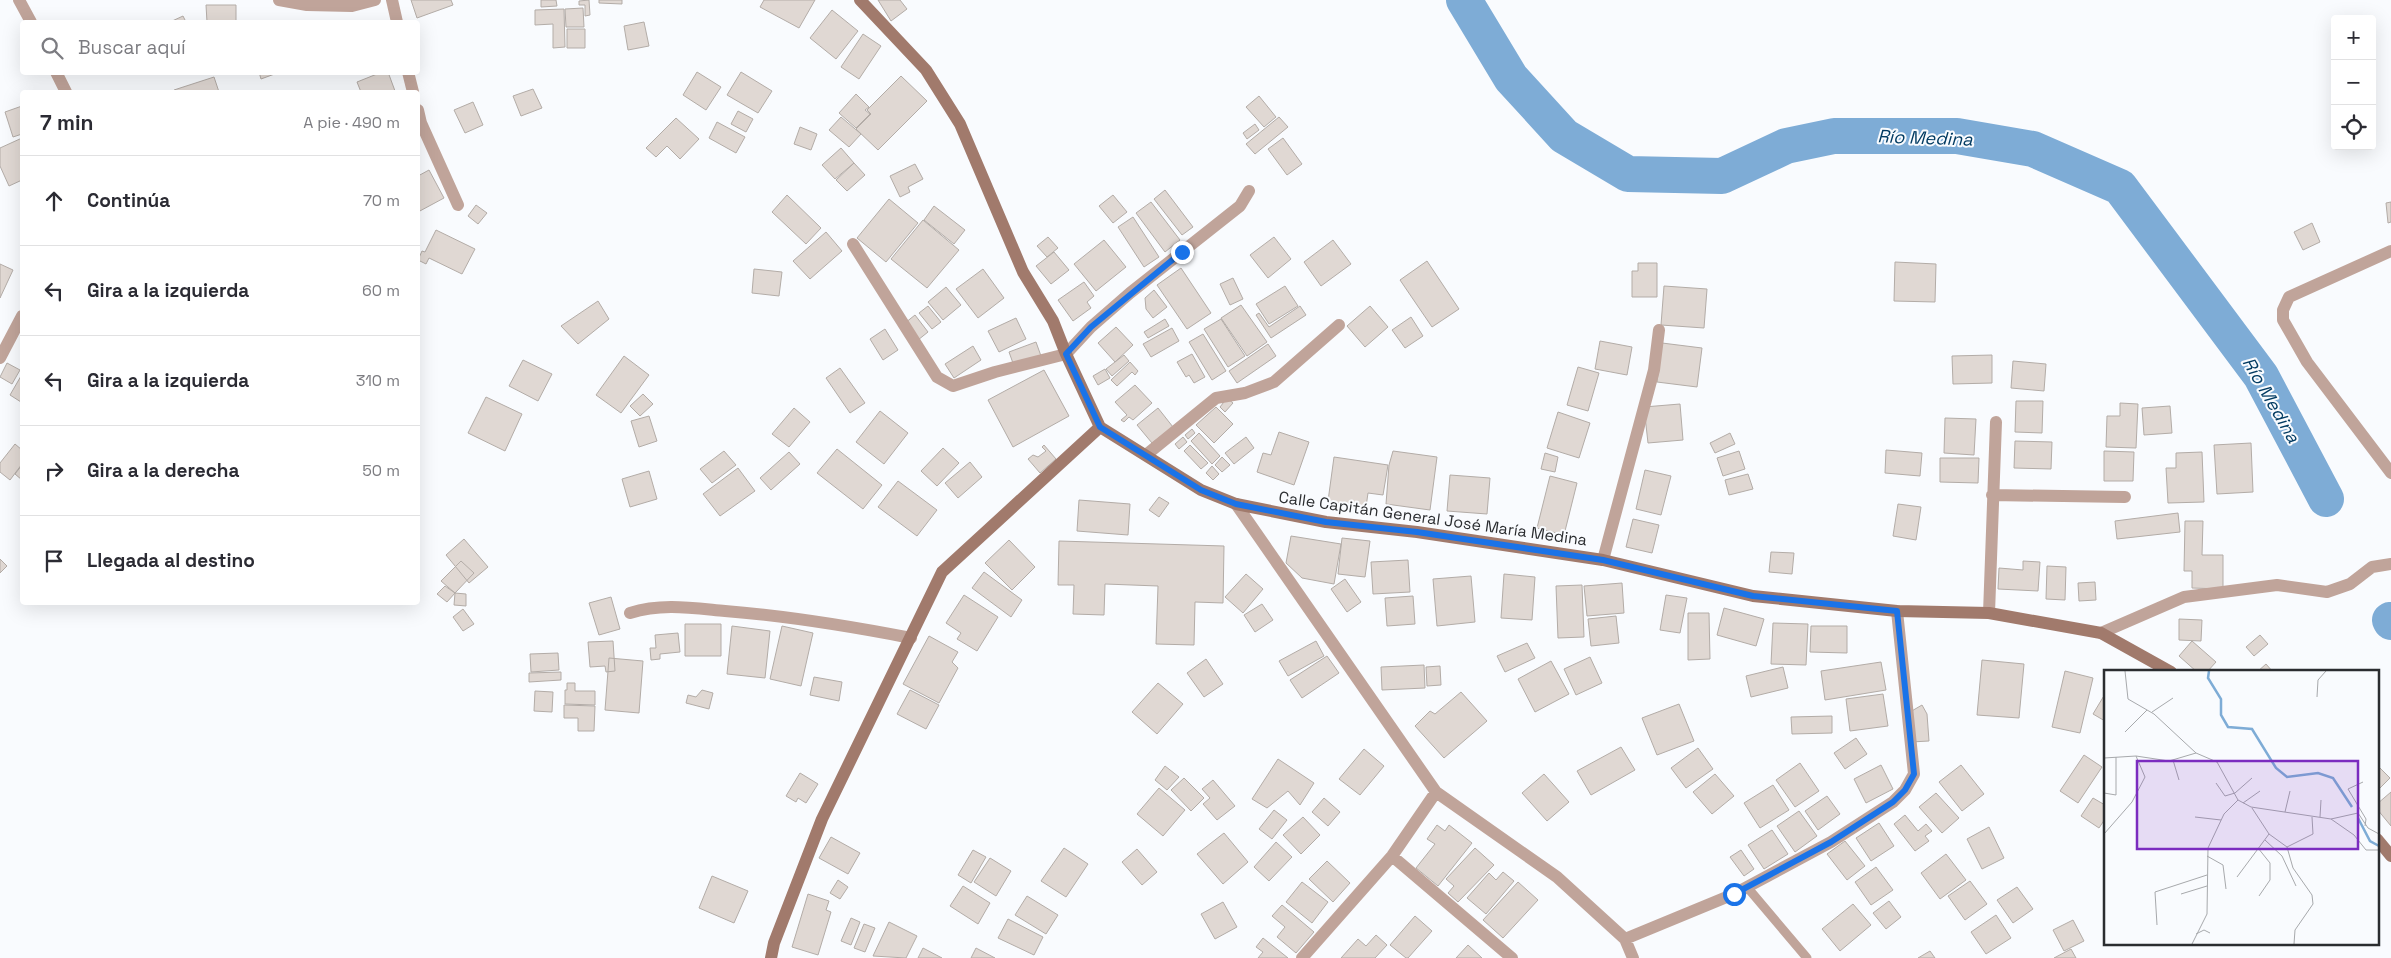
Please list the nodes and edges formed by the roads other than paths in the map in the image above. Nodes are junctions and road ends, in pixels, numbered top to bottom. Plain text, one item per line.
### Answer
1 (19, 0) edge
2 (279, 0) edge
3 (375, 0) edge
4 (392, 0) edge
5 (860, 0) edge
6 (30, 20) edge
7 (397, 20) edge
8 (58, 75) edge
9 (409, 75) edge
10 (65, 90) edge
11 (412, 90) edge
12 (420, 119) edge
13 (1249, 191) dead end
14 (458, 205) dead end
15 (853, 244) dead end
16 (2391, 251) edge
17 (20, 320) edge
18 (1339, 325) dead end
19 (1659, 330) dead end
20 (1066, 354) junction
21 (0, 358) edge
22 (1996, 422) dead end
23 (1100, 427) junction
24 (1146, 455) junction
25 (2391, 473) edge
26 (1992, 495) junction
27 (2125, 497) dead end
28 (1236, 504) junction
29 (1603, 560) junction
30 (2391, 564) edge
31 (1897, 611) junction
32 (630, 613) dead end
33 (1988, 613) junction
34 (2101, 633) junction
35 (911, 638) junction
36 (2166, 670) edge
37 (1436, 792) junction
38 (2378, 839) edge
39 (1392, 856) junction
40 (2391, 856) edge
41 (1747, 887) junction
42 (1625, 939) junction
43 (1310, 955) edge
44 (771, 958) edge
45 (1512, 958) edge
46 (1633, 958) edge
47 (1808, 958) edge

1 - 6 street
2 - 3 street
4 - 7 street
5 - 20 street
8 - 10 street
9 - 11 street
12 - 14 street
13 - 20 street
15 - 20 street
16 - 25 street
17 - 21 street
18 - 24 street
19 - 29 street
20 - 23 street
22 - 26 street
23 - 24 street, Calle Capitán General José María Medina
23 - 35 street
24 - 28 street, Calle Capitán General José María Medina
26 - 27 street
26 - 33 street
28 - 29 street, Calle Capitán General José María Medina
28 - 37 street
29 - 31 street, Calle Capitán General José María Medina
30 - 34 street
31 - 33 street, Calle Capitán General José María Medina
31 - 41 street
32 - 35 street
33 - 34 street, Calle Capitán General José María Medina
34 - 36 street, Calle Capitán General José María Medina
35 - 44 street
37 - 39 street
37 - 42 street
38 - 40 street
39 - 43 street
39 - 45 street
41 - 42 street
41 - 47 lane
42 - 46 street

